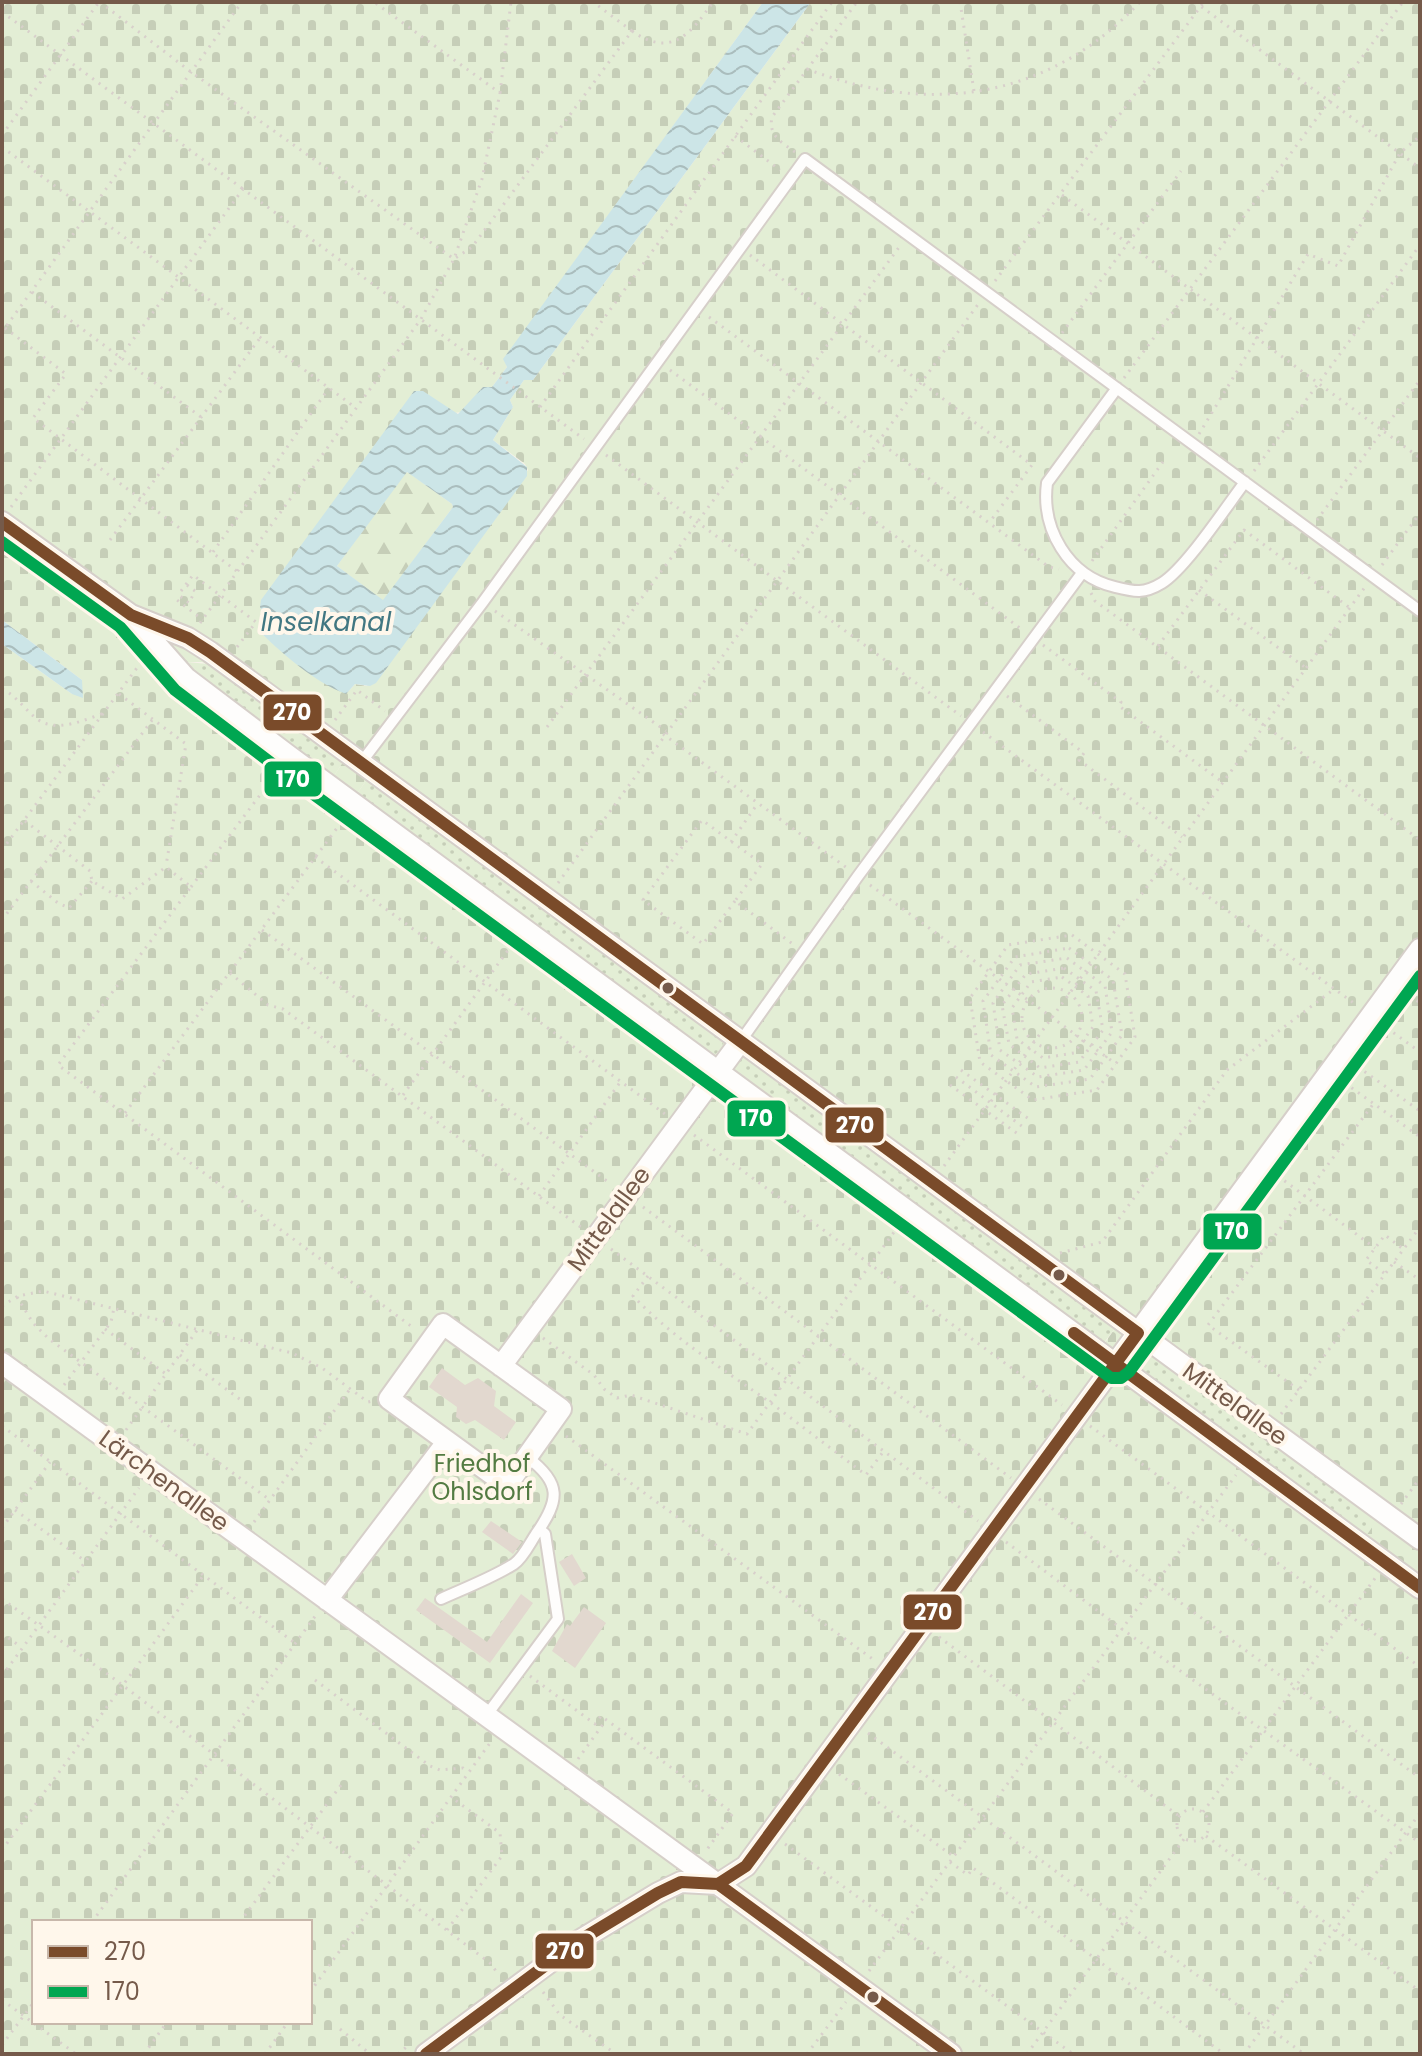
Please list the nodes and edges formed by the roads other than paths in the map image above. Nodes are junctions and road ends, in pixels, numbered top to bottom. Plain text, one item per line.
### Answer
1 (1117, 388) junction
2 (1245, 482) junction
3 (4, 518) edge
4 (1082, 573) junction
5 (1420, 611) edge
6 (131, 615) junction
7 (360, 764) junction
8 (347, 798) junction
9 (1420, 949) edge
10 (740, 1042) junction
11 (717, 1072) junction
12 (1138, 1333) junction
13 (2, 1363) edge
14 (1116, 1363) junction
15 (501, 1366) junction
16 (447, 1442) junction
17 (527, 1457) junction
18 (540, 1530) junction
19 (1420, 1539) edge
20 (1420, 1588) edge
21 (441, 1599) dead end
22 (327, 1600) junction
23 (494, 1721) junction
24 (718, 1884) junction
25 (426, 2054) edge
26 (951, 2054) edge

1 - 2 lane
1 - 4 lane
1 - 7 lane
2 - 4 lane
2 - 5 lane
3 - 6 street, Mittelallee
4 - 10 lane
6 - 7 street, Mittelallee
6 - 8 street, Mittelallee
7 - 8 street
7 - 10 street, Mittelallee
8 - 11 street, Mittelallee
9 - 12 street
10 - 11 street, Mittelallee
10 - 12 street, Mittelallee
11 - 14 street, Mittelallee
11 - 15 street, Mittelallee
12 - 14 street
12 - 19 street, Mittelallee
13 - 22 street, Lärchenallee
14 - 20 street, Mittelallee
14 - 24 street
15 - 16 street
15 - 17 street
16 - 17 street
16 - 22 street
17 - 18 lane
18 - 21 lane
18 - 23 lane
22 - 23 street, Lärchenallee
23 - 24 street, Lärchenallee
24 - 25 street
24 - 26 street, Lärchenallee

